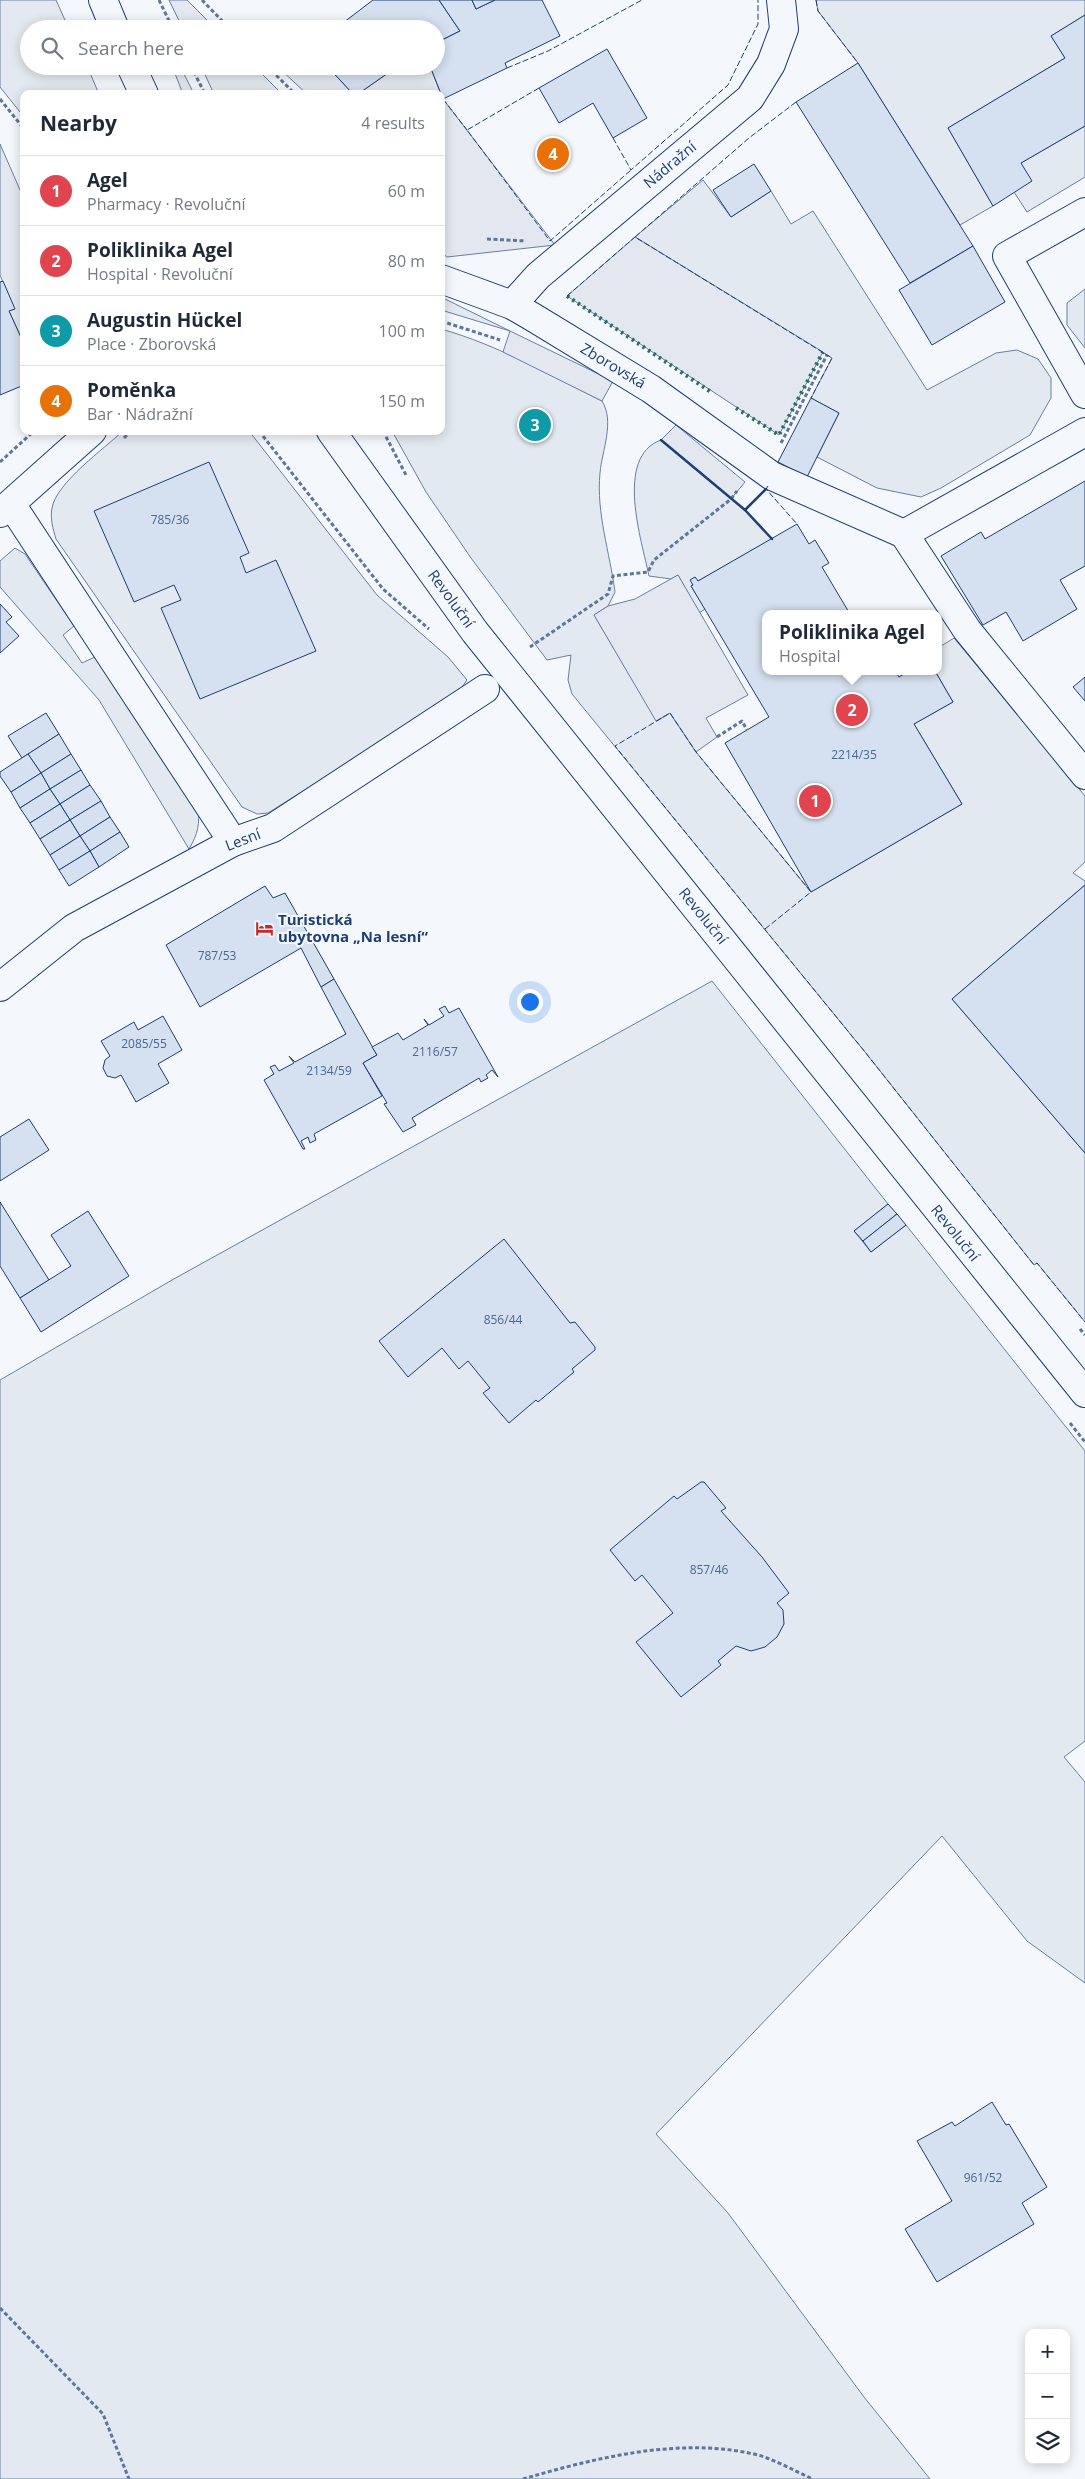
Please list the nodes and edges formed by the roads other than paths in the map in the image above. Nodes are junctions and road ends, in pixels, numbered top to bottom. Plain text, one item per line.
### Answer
1 (103, 0) edge
2 (781, 0) edge
3 (111, 20) edge
4 (135, 75) edge
5 (142, 90) edge
6 (1085, 212) edge
7 (445, 280) edge
8 (512, 305) junction
9 (1085, 394) edge
10 (88, 435) edge
11 (334, 435) edge
12 (1083, 437) edge
13 (5, 509) edge
14 (904, 534) junction
15 (485, 689) dead end
16 (1085, 775) edge
17 (232, 842) junction
18 (0, 987) edge
19 (1085, 1393) edge

1 - 3 street
2 - 8 street, Nádražní
4 - 5 street
6 - 9 street
7 - 8 street, Zborovská
8 - 14 street, Zborovská
10 - 13 street
11 - 19 street, Revoluční
12 - 14 street
13 - 17 street
14 - 16 street
15 - 17 street, Lesní
17 - 18 street, Lesní

